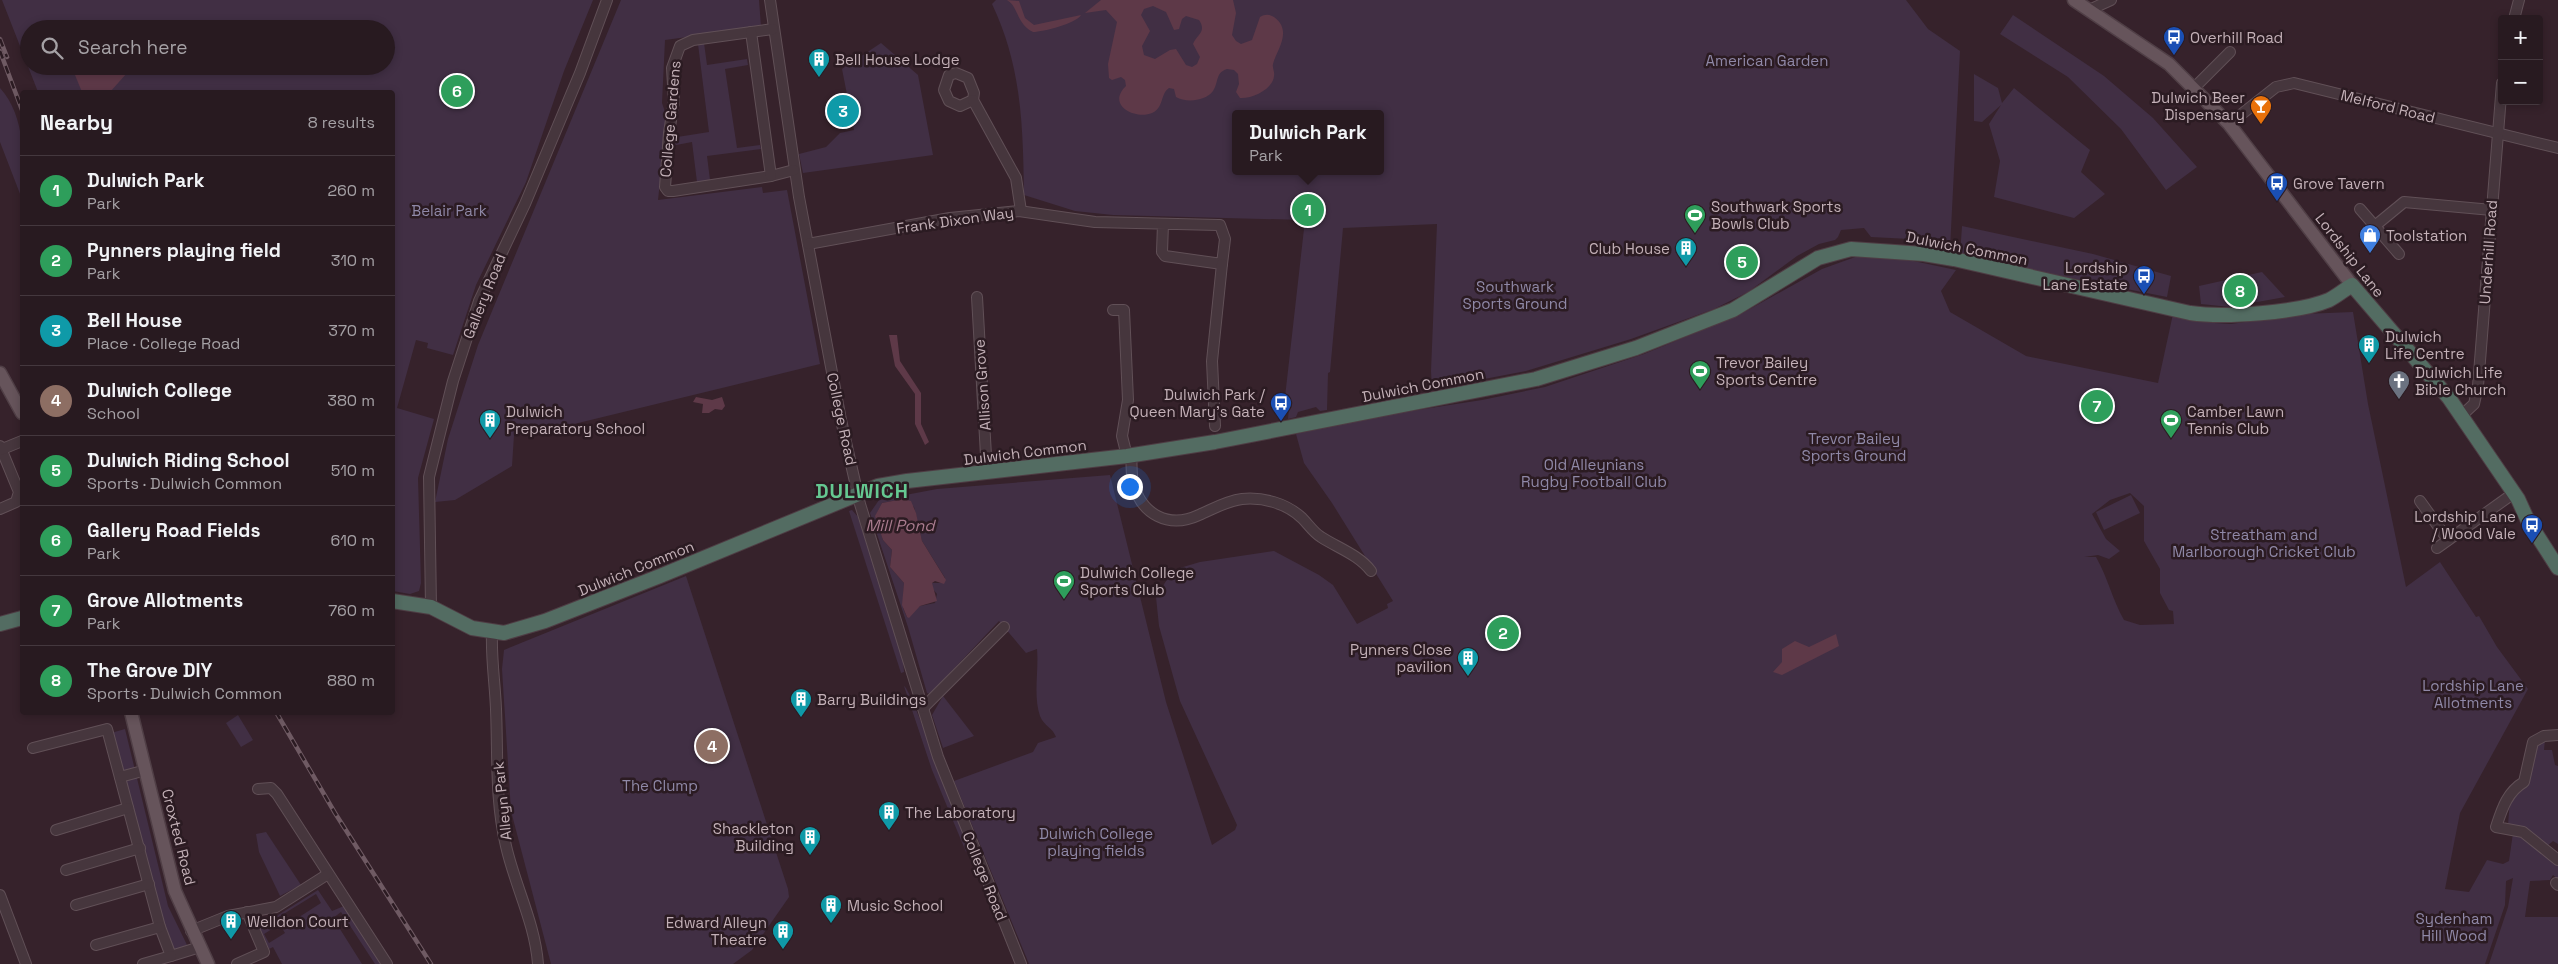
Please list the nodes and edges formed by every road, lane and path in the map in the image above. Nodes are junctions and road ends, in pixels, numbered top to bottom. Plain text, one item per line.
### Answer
1 (607, 0) edge
2 (770, 0) edge
3 (2074, 0) edge
4 (2111, 0) edge
5 (2519, 0) edge
6 (2089, 10) junction
7 (2515, 15) edge
8 (773, 30) junction
9 (750, 32) junction
10 (2230, 52) dead end
11 (2194, 88) junction
12 (973, 100) dead end
13 (2499, 105) edge
14 (2228, 124) junction
15 (2496, 133) junction
16 (2558, 148) edge
17 (794, 170) junction
18 (771, 176) junction
19 (2360, 209) dead end
20 (2492, 210) junction
21 (1021, 211) junction
22 (1163, 224) junction
23 (2376, 225) junction
24 (808, 244) junction
25 (2399, 254) dead end
26 (1222, 264) junction
27 (2352, 285) junction
28 (976, 297) dead end
29 (1113, 310) dead end
30 (0, 373) edge
31 (20, 409) edge
32 (2461, 416) junction
33 (1215, 426) dead end
34 (20, 442) edge
35 (0, 449) edge
36 (1129, 456) junction
37 (987, 473) junction
38 (858, 494) junction
39 (2516, 496) junction
40 (2420, 501) dead end
41 (0, 509) edge
42 (2448, 540) junction
43 (2437, 548) dead end
44 (2558, 552) edge
45 (2558, 568) edge
46 (1371, 572) dead end
47 (395, 601) edge
48 (431, 607) junction
49 (20, 619) edge
50 (0, 624) edge
51 (1004, 627) dead end
52 (492, 633) junction
53 (922, 708) junction
54 (132, 715) edge
55 (2558, 735) edge
56 (33, 748) dead end
57 (146, 770) junction
58 (120, 777) junction
59 (258, 789) dead end
60 (128, 808) junction
61 (56, 830) dead end
62 (140, 848) junction
63 (2558, 860) edge
64 (66, 870) dead end
65 (328, 874) junction
66 (149, 884) junction
67 (0, 895) edge
68 (76, 905) dead end
69 (247, 912) junction
70 (160, 927) junction
71 (191, 931) junction
72 (96, 945) dead end
73 (200, 947) junction
74 (171, 956) junction
75 (205, 963) edge
76 (26, 964) edge
77 (142, 964) edge
78 (238, 964) edge
79 (387, 964) edge
80 (538, 964) edge
81 (1021, 964) edge

1 - 48 street, Gallery Road
2 - 8 street, College Road
3 - 6 main road, Lordship Lane
4 - 6 street
5 - 7 street
6 - 11 main road, Lordship Lane
8 - 9 street, College Gardens
8 - 17 street, College Road
9 - 18 street
9 - 18 street, College Gardens
10 - 11 street
11 - 14 main road, Lordship Lane
12 - 21 street
13 - 15 street, Underhill Road
14 - 15 street, Melford Road
14 - 27 main road, Lordship Lane
15 - 16 street, Melford Road
15 - 20 street, Underhill Road
17 - 18 street, College Gardens
17 - 24 street, College Road
19 - 23 street
20 - 23 street
20 - 32 street, Underhill Road
21 - 22 street, Frank Dixon Way
21 - 24 street, Frank Dixon Way
22 - 26 street
22 - 26 street, Frank Dixon Way
23 - 25 street
24 - 38 street, College Road
26 - 33 street, Frank Dixon Way
27 - 32 highway, Lordship Lane
27 - 36 highway, Dulwich Common
28 - 37 street, Allison Grove
29 - 36 street
30 - 31 main road
32 - 39 highway, Lordship Lane
34 - 35 street
35 - 41 street
36 - 37 highway, Dulwich Common
36 - 46 street
37 - 38 highway, Dulwich Common
38 - 52 highway, Dulwich Common
38 - 53 street, College Road
39 - 42 street
39 - 44 highway
39 - 45 highway, Lordship Lane
40 - 42 street
42 - 43 street
47 - 48 highway
48 - 52 highway
49 - 50 highway
51 - 53 street
52 - 80 street, Alleyn Park
53 - 81 street, College Road
54 - 57 main road, Croxted Road
55 - 63 street
56 - 58 street
57 - 58 street
57 - 71 main road, Croxted Road
58 - 60 street
59 - 65 street
60 - 61 street
60 - 62 street
62 - 64 street
62 - 66 street
65 - 69 street
65 - 79 street
66 - 68 street
66 - 70 street
67 - 76 street
69 - 71 street
69 - 78 street
70 - 72 street
70 - 74 street
71 - 73 main road, Croxted Road
73 - 74 street
73 - 75 main road, Croxted Road
74 - 77 street

